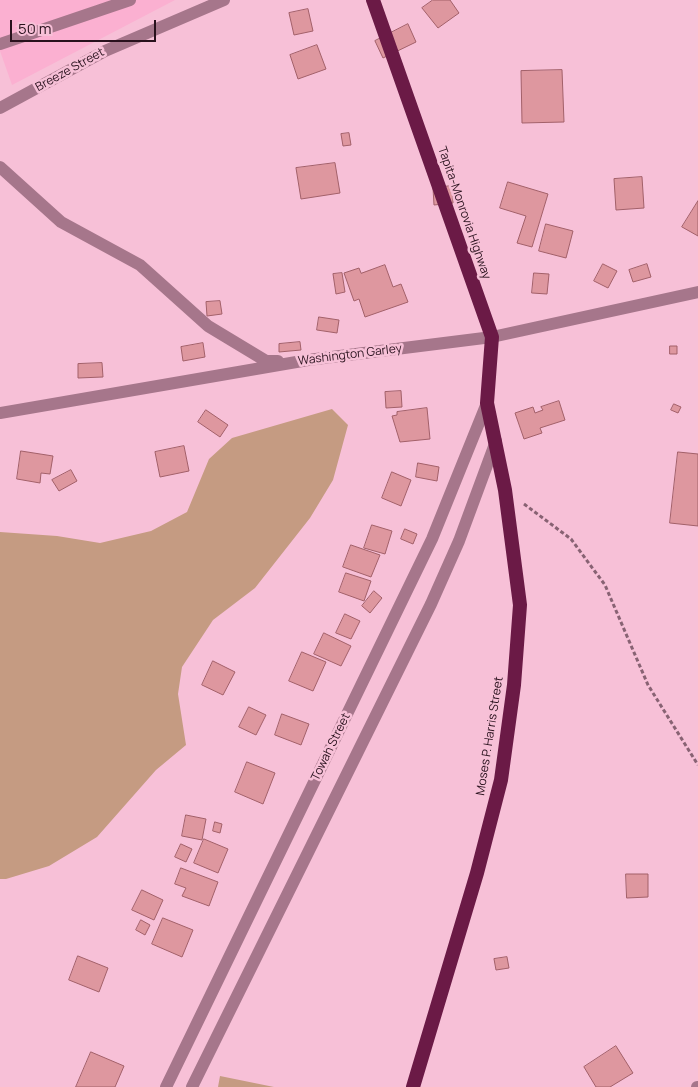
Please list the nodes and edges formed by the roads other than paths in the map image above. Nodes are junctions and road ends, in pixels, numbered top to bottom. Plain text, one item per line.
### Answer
1 (130, 0) edge
2 (224, 0) edge
3 (374, 0) edge
4 (0, 44) edge
5 (0, 108) edge
6 (0, 167) edge
7 (698, 292) edge
8 (492, 337) junction
9 (308, 360) junction
10 (487, 403) junction
11 (0, 413) edge
12 (496, 441) junction
13 (166, 1087) edge
14 (192, 1087) edge
15 (413, 1087) edge

1 - 4 street
2 - 5 street, Breeze Street
3 - 8 highway, Tapita-Monrovia Highway
6 - 9 street
7 - 8 street, Washington Garley
8 - 9 street, Washington Garley
8 - 10 highway, Tapita-Monrovia Highway
9 - 11 street, Washington Garley
10 - 12 highway, Tapita-Monrovia Highway
10 - 13 street, Towah Street
12 - 14 street
12 - 15 highway, Moses P. Harris Street

